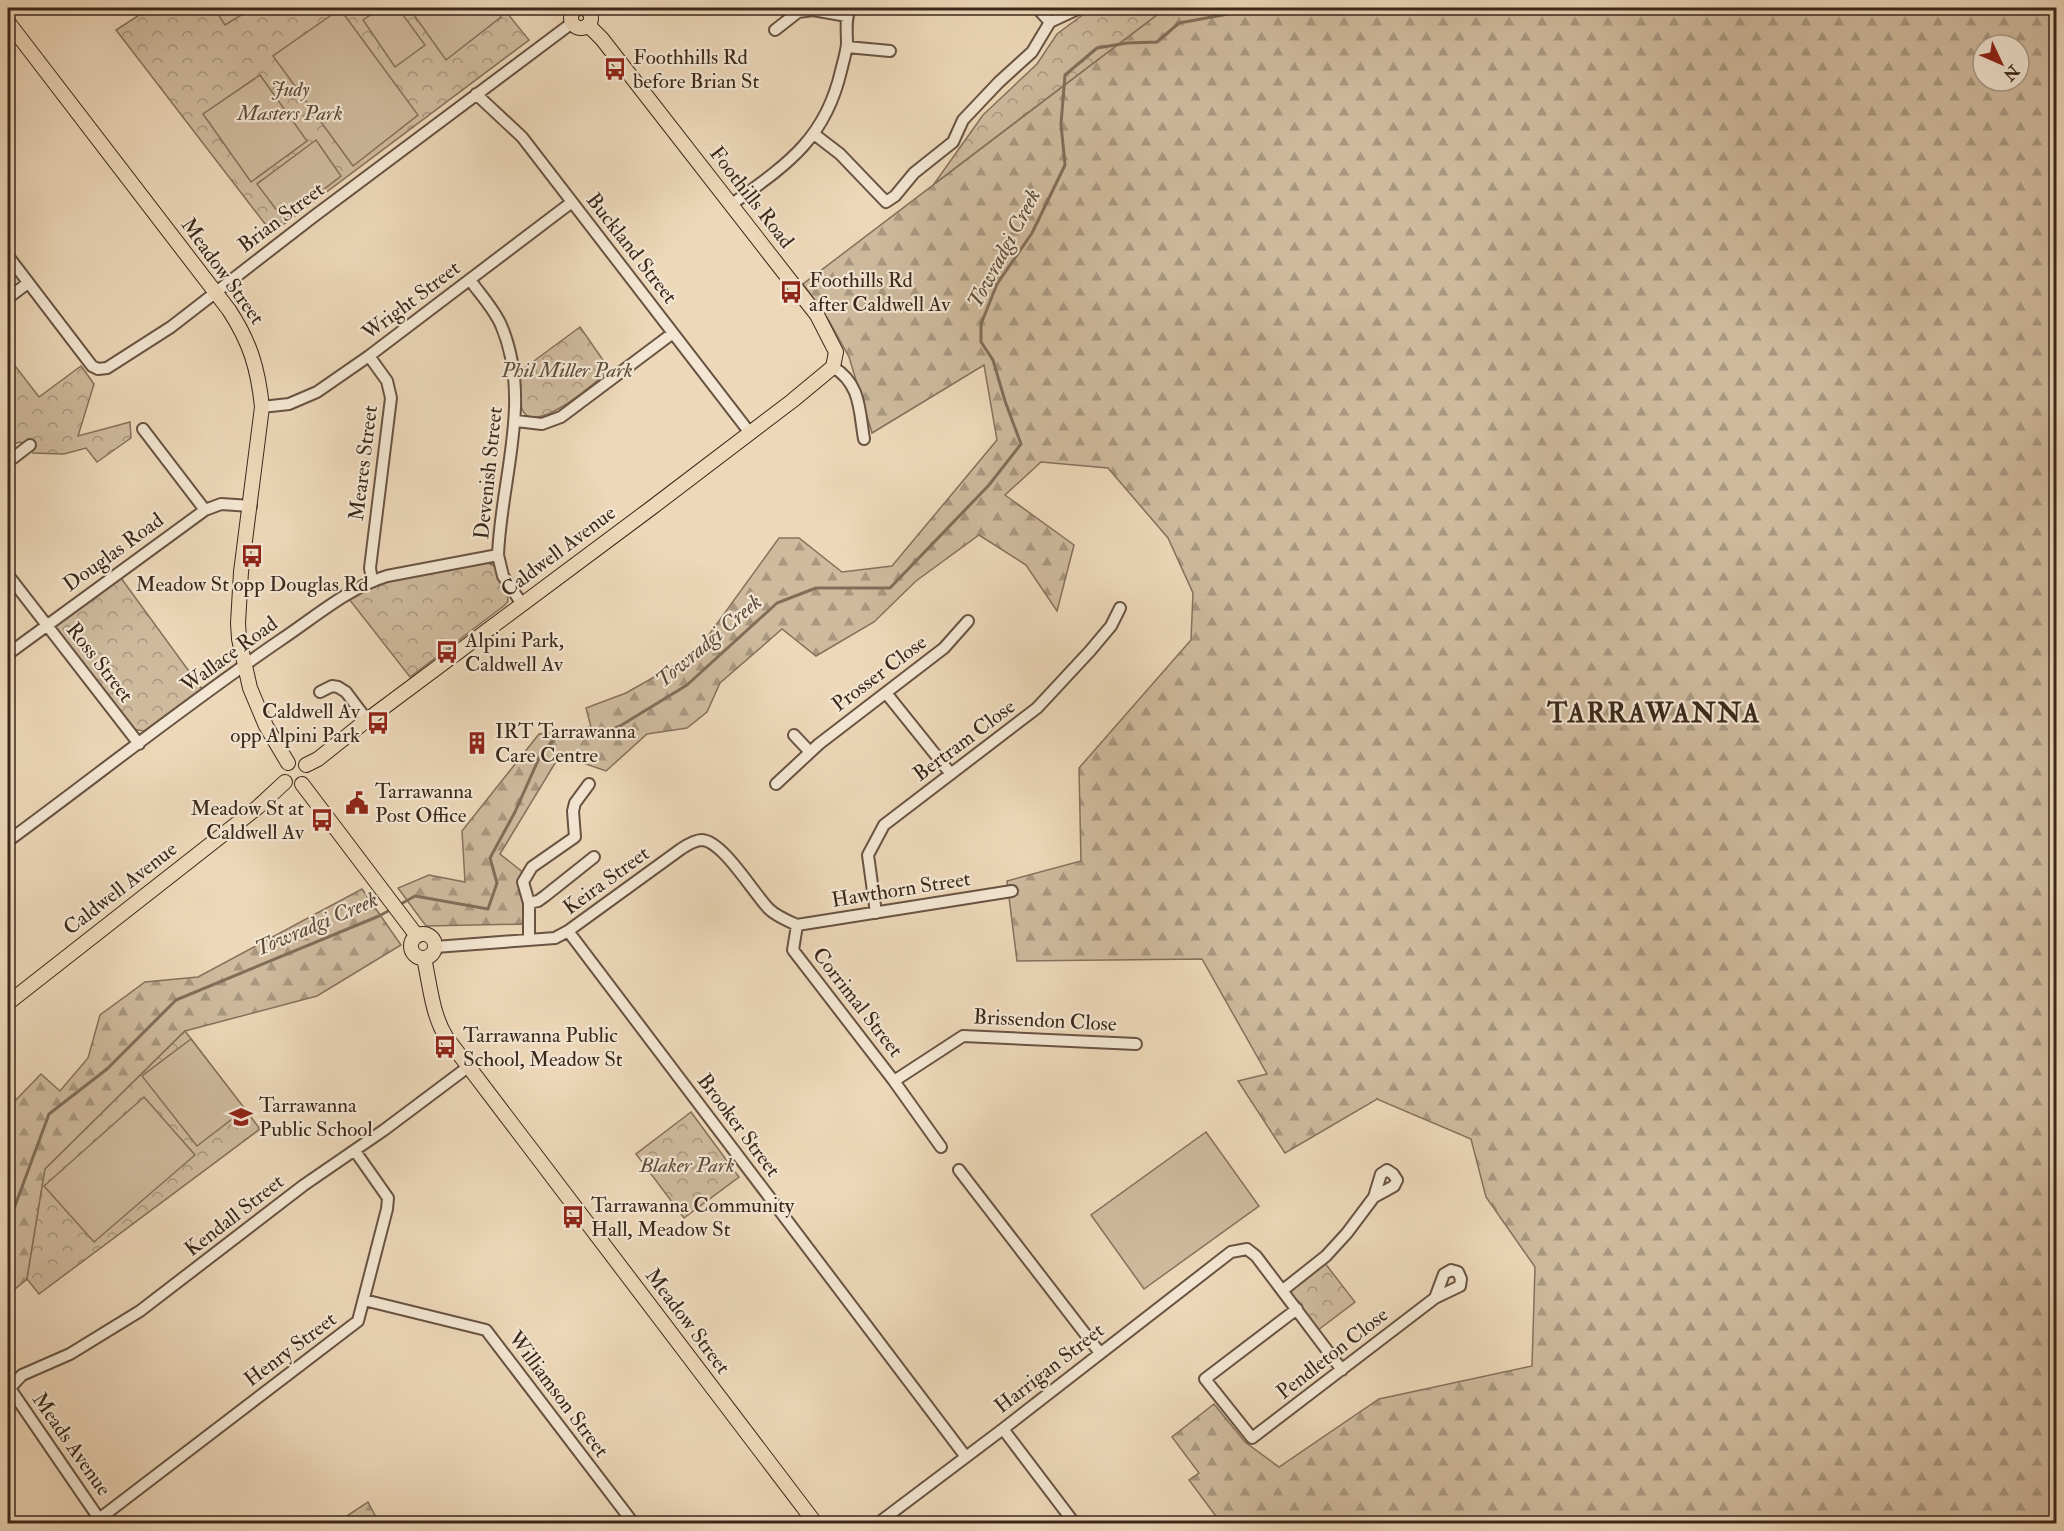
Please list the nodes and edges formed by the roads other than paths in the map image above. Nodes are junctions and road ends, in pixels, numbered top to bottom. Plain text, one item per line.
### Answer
1 (576, 8) edge
2 (1037, 8) edge
3 (1080, 8) edge
4 (849, 12) edge
5 (8, 22) edge
6 (1050, 22) junction
7 (572, 23) junction
8 (588, 25) junction
9 (775, 30) dead end
10 (847, 47) junction
11 (890, 51) dead end
12 (476, 94) junction
13 (814, 134) junction
14 (572, 202) junction
15 (732, 204) junction
16 (8, 256) edge
17 (470, 280) junction
18 (28, 283) junction
19 (216, 292) junction
20 (8, 298) edge
21 (673, 333) junction
22 (369, 356) junction
23 (834, 367) junction
24 (262, 407) junction
25 (516, 421) junction
26 (143, 429) dead end
27 (750, 433) junction
28 (864, 439) dead end
29 (30, 445) dead end
30 (8, 462) edge
31 (250, 506) junction
32 (205, 510) junction
33 (498, 555) junction
34 (8, 575) edge
35 (372, 581) junction
36 (522, 604) junction
37 (1120, 608) dead end
38 (968, 621) dead end
39 (46, 625) junction
40 (8, 654) edge
41 (244, 665) junction
42 (320, 692) dead end
43 (886, 693) junction
44 (367, 720) junction
45 (794, 735) dead end
46 (140, 744) junction
47 (810, 752) junction
48 (288, 762) junction
49 (306, 765) junction
50 (951, 774) junction
51 (285, 782) junction
52 (302, 784) junction
53 (589, 784) dead end
54 (776, 784) dead end
55 (8, 841) edge
56 (594, 857) dead end
57 (1012, 891) dead end
58 (529, 903) junction
59 (876, 913) junction
60 (797, 925) junction
61 (568, 932) junction
62 (417, 936) junction
63 (529, 940) junction
64 (435, 946) junction
65 (424, 958) junction
66 (8, 1003) edge
67 (1136, 1044) dead end
68 (468, 1067) junction
69 (894, 1081) junction
70 (941, 1147) dead end
71 (355, 1151) junction
72 (959, 1170) dead end
73 (1374, 1197) dead end
74 (1283, 1290) junction
75 (1435, 1298) dead end
76 (363, 1300) junction
77 (1297, 1309) junction
78 (1100, 1353) junction
79 (1342, 1370) junction
80 (10, 1386) edge
81 (1003, 1429) junction
82 (966, 1457) junction
83 (101, 1521) edge
84 (634, 1524) edge
85 (816, 1524) edge
86 (877, 1524) edge
87 (1075, 1524) edge

1 - 7 main road
1 - 8 main road
2 - 6 street
3 - 6 street
4 - 9 street
4 - 10 street
5 - 19 main road, Meadow Street
6 - 13 street
7 - 8 main road
7 - 12 street, Brian Street
8 - 15 main road, Foothills Road
10 - 11 street
10 - 13 street
12 - 14 street, Buckland Street
12 - 19 street, Brian Street
13 - 15 street
14 - 17 street, Wright Street
14 - 21 street, Buckland Street
15 - 23 main road, Foothills Road
16 - 18 street, Brian Street
17 - 22 street, Wright Street
17 - 25 street, Devenish Street
18 - 19 street, Brian Street
18 - 20 street
19 - 24 main road, Meadow Street
21 - 25 street
21 - 27 street, Buckland Street
22 - 24 street, Wright Street
22 - 35 street, Meares Street
23 - 27 main road, Caldwell Avenue
23 - 28 street
24 - 31 main road, Meadow Street
25 - 33 street, Devenish Street
26 - 32 street
27 - 36 main road, Caldwell Avenue
29 - 30 street
31 - 32 street, Douglas Road
31 - 41 main road, Meadow Street
32 - 39 street, Douglas Road
33 - 35 street, Wallace Road
33 - 36 street, Devenish Street
34 - 39 street, Ross Street
35 - 41 street, Wallace Road
36 - 44 main road, Caldwell Avenue
37 - 50 street, Bertram Close
38 - 43 street, Prosser Close
39 - 40 street, Douglas Road
39 - 46 street, Ross Street
41 - 46 street, Wallace Road
41 - 48 main road, Meadow Street
42 - 44 street
43 - 47 street, Prosser Close
43 - 50 street
44 - 49 main road, Caldwell Avenue
45 - 47 street
46 - 55 street, Wallace Road
47 - 54 street, Prosser Close
48 - 49 main road
48 - 51 main road
49 - 52 main road
50 - 59 street, Bertram Close
51 - 52 main road
51 - 66 main road, Caldwell Avenue
52 - 62 main road
53 - 58 street, Keira Street
56 - 58 street, Keira Street
57 - 59 street, Hawthorn Street
58 - 63 street, Keira Street
59 - 60 street, Hawthorn Street
60 - 61 street, Keira Street
60 - 69 street, Corrimal Street
61 - 63 street, Keira Street
61 - 82 street, Brooker Street
62 - 64 main road
62 - 65 main road
63 - 64 street, Keira Street
64 - 65 main road
65 - 68 main road, Meadow Street
67 - 69 street, Brissendon Close
68 - 71 street, Kendall Street
68 - 85 main road, Meadow Street
69 - 70 street, Corrimal Street
71 - 76 street, Henry Street
71 - 80 street, Kendall Street
72 - 78 street
73 - 74 street
74 - 77 street
74 - 78 street, Harrigan Street
75 - 79 street, Pendleton Close
76 - 83 street, Henry Street
76 - 84 street, Williamson Street
77 - 79 street
77 - 79 street, Pendleton Close
78 - 81 street, Harrigan Street
80 - 83 street, Meads Avenue
81 - 82 street, Harrigan Street
81 - 87 street
82 - 86 street, Harrigan Street

